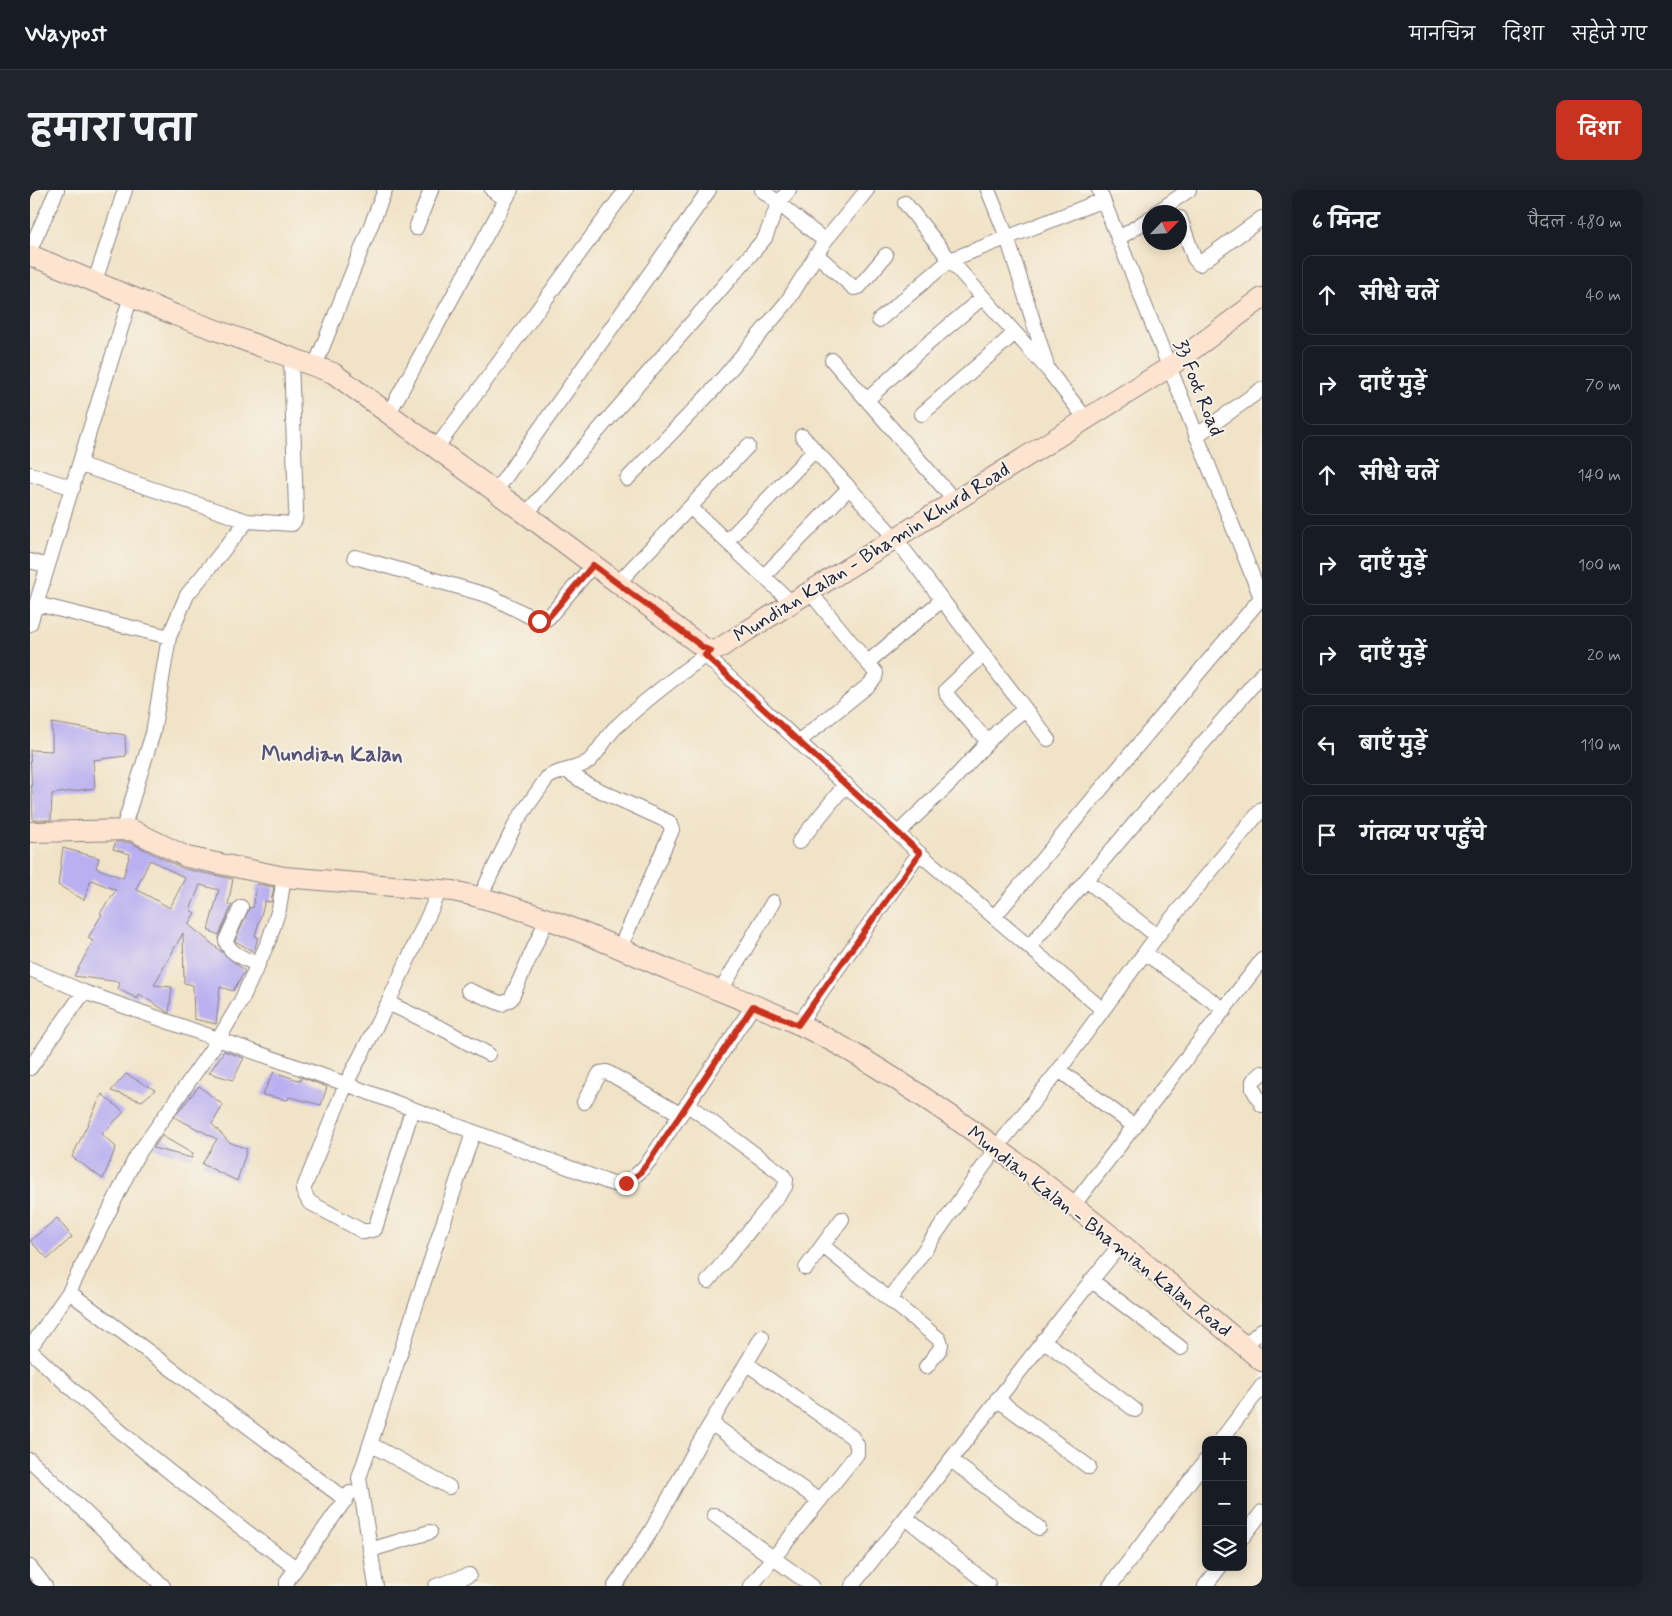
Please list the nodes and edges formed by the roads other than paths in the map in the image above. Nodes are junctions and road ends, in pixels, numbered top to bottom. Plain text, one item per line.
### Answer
1 (57, 190) edge
2 (126, 190) edge
3 (385, 190) edge
4 (431, 190) edge
5 (492, 190) edge
6 (626, 190) edge
7 (709, 190) edge
8 (762, 190) edge
9 (789, 190) edge
10 (867, 190) edge
11 (988, 190) edge
12 (1188, 190) edge
13 (509, 194) edge
14 (1101, 195) edge
15 (906, 203) dead end
16 (778, 204) junction
17 (1177, 205) edge
18 (1262, 218) edge
19 (1142, 223) edge
20 (416, 228) dead end
21 (1007, 237) junction
22 (1187, 238) edge
23 (1118, 239) junction
24 (825, 240) junction
25 (30, 250) edge
26 (816, 254) junction
27 (30, 255) edge
28 (886, 255) dead end
29 (950, 260) junction
30 (95, 281) junction
31 (131, 296) junction
32 (983, 298) junction
33 (1262, 298) edge
34 (879, 320) dead end
35 (1016, 334) junction
36 (291, 357) junction
37 (832, 360) dead end
38 (315, 366) junction
39 (1168, 368) junction
40 (1049, 371) junction
41 (1262, 389) edge
42 (867, 400) junction
43 (389, 413) junction
44 (922, 414) dead end
45 (1086, 419) junction
46 (802, 436) dead end
47 (1196, 436) junction
48 (748, 446) dead end
49 (436, 448) junction
50 (815, 450) junction
51 (80, 465) junction
52 (30, 474) edge
53 (628, 479) dead end
54 (72, 488) junction
55 (849, 488) junction
56 (495, 492) junction
57 (955, 501) junction
58 (690, 507) junction
59 (526, 514) junction
60 (247, 521) junction
61 (895, 538) junction
62 (727, 541) junction
63 (355, 557) dead end
64 (30, 561) edge
65 (593, 565) junction
66 (48, 566) junction
67 (764, 576) junction
68 (618, 583) junction
69 (810, 592) junction
70 (1262, 599) edge
71 (942, 600) junction
72 (792, 603) junction
73 (36, 604) junction
74 (30, 624) edge
75 (169, 637) junction
76 (708, 653) junction
77 (984, 654) junction
78 (868, 662) junction
79 (1262, 674) edge
80 (1025, 709) junction
81 (1048, 739) dead end
82 (799, 741) junction
83 (988, 742) junction
84 (567, 771) junction
85 (846, 784) junction
86 (1262, 809) edge
87 (123, 829) junction
88 (30, 832) edge
89 (898, 833) junction
90 (799, 842) dead end
91 (920, 853) junction
92 (284, 877) junction
93 (1086, 880) junction
94 (440, 890) junction
95 (480, 897) junction
96 (773, 902) dead end
97 (241, 907) dead end
98 (994, 917) junction
99 (548, 919) junction
100 (1157, 936) junction
101 (1029, 947) junction
102 (620, 948) junction
103 (1145, 953) junction
104 (1262, 960) edge
105 (258, 965) junction
106 (30, 969) edge
107 (468, 990) dead end
108 (84, 992) junction
109 (720, 992) junction
110 (388, 1003) junction
111 (753, 1006) junction
112 (1103, 1010) junction
113 (1225, 1010) junction
114 (798, 1025) junction
115 (218, 1040) junction
116 (488, 1054) dead end
117 (30, 1068) edge
118 (1059, 1070) junction
119 (1262, 1073) edge
120 (346, 1084) junction
121 (584, 1102) dead end
122 (1262, 1105) edge
123 (684, 1109) junction
124 (412, 1110) junction
125 (1135, 1127) junction
126 (473, 1133) junction
127 (997, 1147) junction
128 (1072, 1207) junction
129 (842, 1219) dead end
130 (1120, 1245) junction
131 (822, 1246) junction
132 (806, 1268) dead end
133 (1091, 1280) junction
134 (708, 1281) dead end
135 (69, 1292) junction
136 (890, 1299) junction
137 (1262, 1330) edge
138 (762, 1337) dead end
139 (1043, 1340) junction
140 (1244, 1346) junction
141 (1180, 1348) dead end
142 (30, 1349) edge
143 (1262, 1361) edge
144 (747, 1364) junction
145 (926, 1367) dead end
146 (1262, 1386) edge
147 (997, 1399) junction
148 (1134, 1410) dead end
149 (711, 1423) junction
150 (1224, 1436) edge
151 (370, 1444) junction
152 (30, 1460) edge
153 (951, 1460) junction
154 (1202, 1465) edge
155 (1090, 1467) dead end
156 (359, 1478) junction
157 (449, 1487) dead end
158 (346, 1500) junction
159 (818, 1500) junction
160 (1262, 1512) edge
161 (714, 1515) dead end
162 (906, 1518) junction
163 (1038, 1528) dead end
164 (430, 1532) dead end
165 (1247, 1532) edge
166 (370, 1550) junction
167 (774, 1557) junction
168 (30, 1567) edge
169 (296, 1568) junction
170 (1217, 1571) edge
171 (469, 1575) dead end
172 (988, 1584) dead end
173 (855, 1585) edge
174 (45, 1586) edge
175 (163, 1586) edge
176 (287, 1586) edge
177 (376, 1586) edge
178 (436, 1586) edge
179 (615, 1586) edge
180 (751, 1586) edge
181 (812, 1586) edge
182 (1110, 1586) edge
183 (1205, 1586) edge

1 - 25 street
2 - 30 street
3 - 38 street
4 - 20 street
5 - 13 street
6 - 49 street
7 - 56 street
8 - 16 street
9 - 16 street
10 - 24 street
11 - 21 street
12 - 17 street
13 - 43 street
14 - 21 street
14 - 23 street, 33 Foot Road
15 - 29 street
16 - 24 street
16 - 59 street
18 - 22 street
19 - 23 street
21 - 29 street
21 - 40 street
23 - 39 street, 33 Foot Road
24 - 26 street
26 - 28 street
26 - 53 street
27 - 30 street, Mundian Kalan - Bhamin Khurd Road
29 - 32 street
29 - 34 street
30 - 31 street, Mundian Kalan - Bhamin Khurd Road
31 - 36 street, Mundian Kalan - Bhamin Khurd Road
31 - 51 street
32 - 35 street
32 - 42 street
33 - 39 street, Mundian Kalan - Bhamin Khurd Road
35 - 40 street
35 - 44 street
36 - 38 street, Mundian Kalan - Bhamin Khurd Road
36 - 60 street
37 - 42 street
38 - 43 street, Mundian Kalan - Bhamin Khurd Road
39 - 45 street, Mundian Kalan - Bhamin Khurd Road
39 - 47 street, 33 Foot Road
40 - 45 street
41 - 47 street
42 - 57 street
43 - 49 street, Mundian Kalan - Bhamin Khurd Road
45 - 57 street, Mundian Kalan - Bhamin Khurd Road
46 - 50 street
47 - 70 street, 33 Foot Road
48 - 58 street
49 - 56 street, Mundian Kalan - Bhamin Khurd Road
50 - 55 street
50 - 62 street
51 - 54 street
51 - 60 street
52 - 54 street
54 - 66 street
55 - 61 street
55 - 67 street
56 - 59 street, Mundian Kalan - Bhamin Khurd Road
57 - 61 street, Mundian Kalan - Bhamin Khurd Road
58 - 62 street
58 - 68 street
59 - 65 street, Mundian Kalan - Bhamin Khurd Road
60 - 75 street
61 - 69 street, Mundian Kalan - Bhamin Khurd Road
61 - 71 street
62 - 67 street
63 - 65 street
64 - 66 street
65 - 68 street, Mundian Kalan - Bhamin Khurd Road
66 - 73 street
67 - 72 street
68 - 76 street, Mundian Kalan - Bhamin Khurd Road
69 - 72 street, Mundian Kalan - Bhamin Khurd Road
69 - 78 street
70 - 98 street
71 - 77 street
71 - 78 street
72 - 76 street, Mundian Kalan - Bhamin Khurd Road
73 - 74 street
73 - 75 street
75 - 87 street
76 - 82 street
76 - 84 street
77 - 80 street
77 - 83 street
78 - 82 street
79 - 93 street
80 - 81 street
80 - 83 street
82 - 85 street
83 - 89 street
84 - 95 street
84 - 102 street
85 - 89 street
85 - 90 street
86 - 100 street
87 - 88 street, Mundian Kalan - Bhamian Kalan Road
87 - 92 street, Mundian Kalan - Bhamian Kalan Road
89 - 91 street
91 - 98 street
91 - 114 street
92 - 94 street, Mundian Kalan - Bhamian Kalan Road
92 - 105 street
93 - 100 street
93 - 101 street
94 - 95 street, Mundian Kalan - Bhamian Kalan Road
94 - 110 street
95 - 99 street, Mundian Kalan - Bhamian Kalan Road
96 - 109 street
97 - 105 street
98 - 101 street
99 - 102 street, Mundian Kalan - Bhamian Kalan Road
99 - 107 street
100 - 103 street
101 - 112 street
102 - 109 street, Mundian Kalan - Bhamian Kalan Road
103 - 112 street
103 - 113 street
104 - 113 street
105 - 115 street
106 - 108 street
108 - 115 street
108 - 117 street
109 - 111 street, Mundian Kalan - Bhamian Kalan Road
110 - 116 street
110 - 120 street
111 - 114 street, Mundian Kalan - Bhamian Kalan Road
111 - 123 street
112 - 118 street
113 - 125 street
114 - 127 street, Mundian Kalan - Bhamian Kalan Road
115 - 120 street
115 - 135 street
118 - 125 street
118 - 127 street
119 - 122 street
120 - 124 street
120 - 124 street
121 - 123 street
123 - 126 street
123 - 134 street
124 - 126 street
125 - 128 street
126 - 151 street
127 - 128 street, Mundian Kalan - Bhamian Kalan Road
127 - 136 street
128 - 130 street, Mundian Kalan - Bhamian Kalan Road
129 - 131 street
130 - 133 street
130 - 140 street, Mundian Kalan - Bhamian Kalan Road
131 - 132 street
131 - 136 street
133 - 139 street
133 - 141 street
135 - 142 street
135 - 158 street
136 - 145 street
137 - 140 street
138 - 144 street
139 - 147 street
139 - 148 street
140 - 143 street, Mundian Kalan - Bhamian Kalan Road
142 - 169 street
144 - 149 street
144 - 159 street
146 - 150 street
147 - 153 street
147 - 155 street
149 - 159 street
149 - 179 street
151 - 156 street
151 - 157 street
152 - 175 street
153 - 162 street
153 - 163 street
154 - 182 street
156 - 158 street
156 - 166 street
158 - 169 street
159 - 167 street
160 - 165 street
161 - 167 street
162 - 172 street
162 - 173 street
164 - 166 street
166 - 177 street
167 - 180 street
167 - 181 street
168 - 174 street
169 - 176 street
170 - 183 street
171 - 178 street

